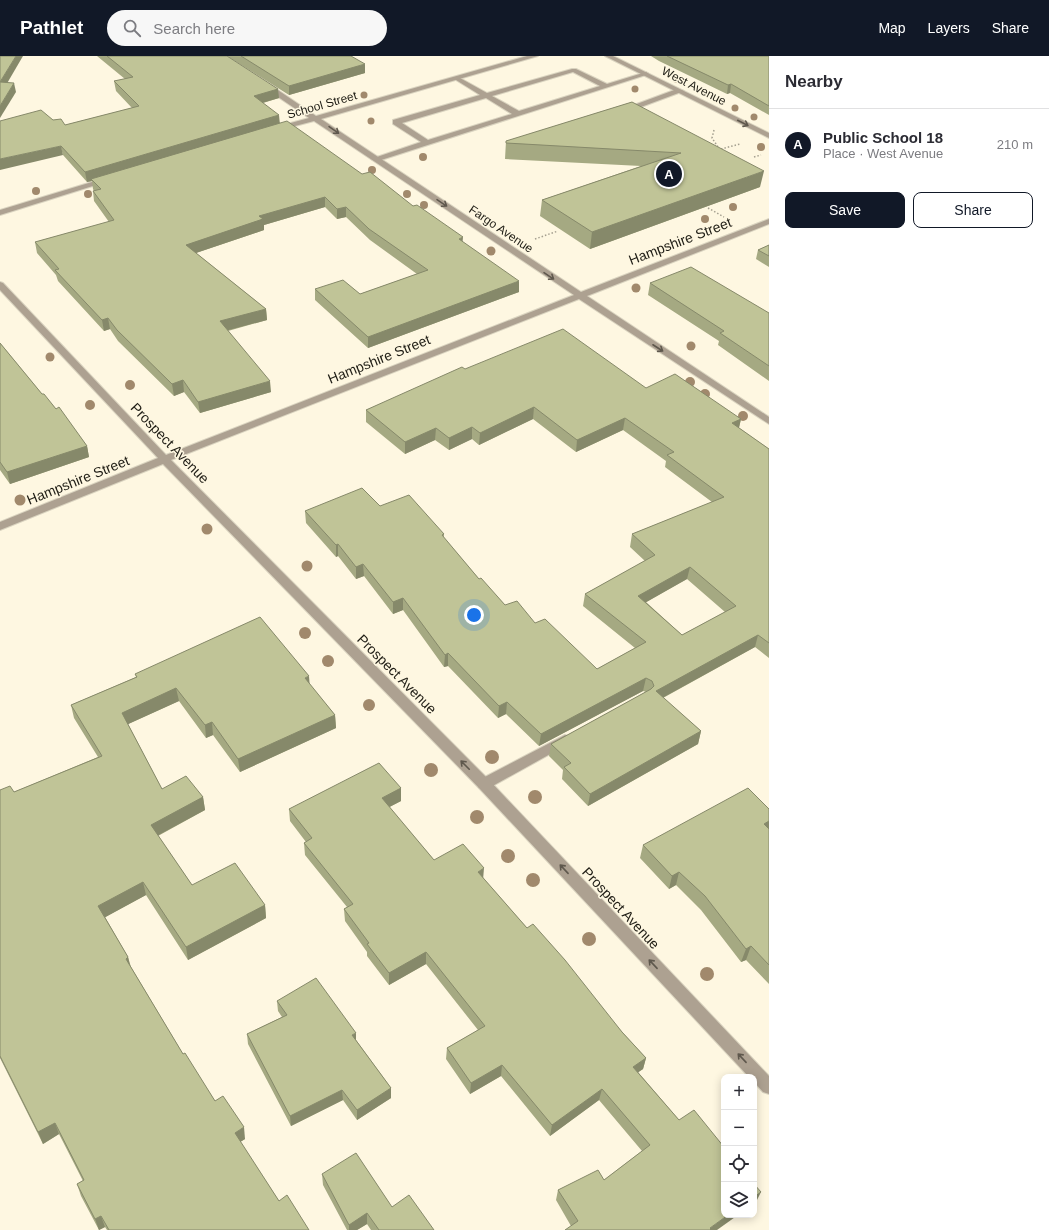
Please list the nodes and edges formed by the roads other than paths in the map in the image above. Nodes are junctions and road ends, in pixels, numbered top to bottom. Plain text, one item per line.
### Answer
1 (535, 56) edge
2 (608, 56) edge
3 (646, 74) junction
4 (458, 79) junction
5 (259, 81) edge
6 (606, 86) junction
7 (680, 91) junction
8 (487, 95) junction
9 (638, 105) edge
10 (518, 114) junction
11 (317, 118) junction
12 (274, 131) edge
13 (769, 136) edge
14 (427, 143) junction
15 (376, 159) junction
16 (114, 179) edge
17 (0, 213) edge
18 (769, 221) edge
19 (0, 285) edge
20 (578, 296) junction
21 (769, 421) edge
22 (164, 460) junction
23 (0, 526) edge
24 (574, 735) edge
25 (484, 784) junction
26 (769, 1087) edge

1 - 4 street, School Street
2 - 3 street, West Avenue
3 - 6 street
3 - 7 street, West Avenue
4 - 8 street
4 - 11 street, School Street
5 - 11 street, Fargo Avenue
6 - 8 street
6 - 10 street
7 - 9 street
7 -> 13 street, West Avenue
8 - 10 street
8 - 14 street
10 - 14 street
11 - 12 street, School Street
11 -> 15 street, Fargo Avenue
14 - 15 street
15 -> 20 street, Fargo Avenue
16 - 17 street
18 - 20 street, Hampshire Street
19 - 22 street, Prospect Avenue
20 -> 21 street, Fargo Avenue
20 - 22 street, Hampshire Street
22 - 23 street, Hampshire Street
25 -> 22 street, Prospect Avenue
24 - 25 street
26 -> 25 street, Prospect Avenue

